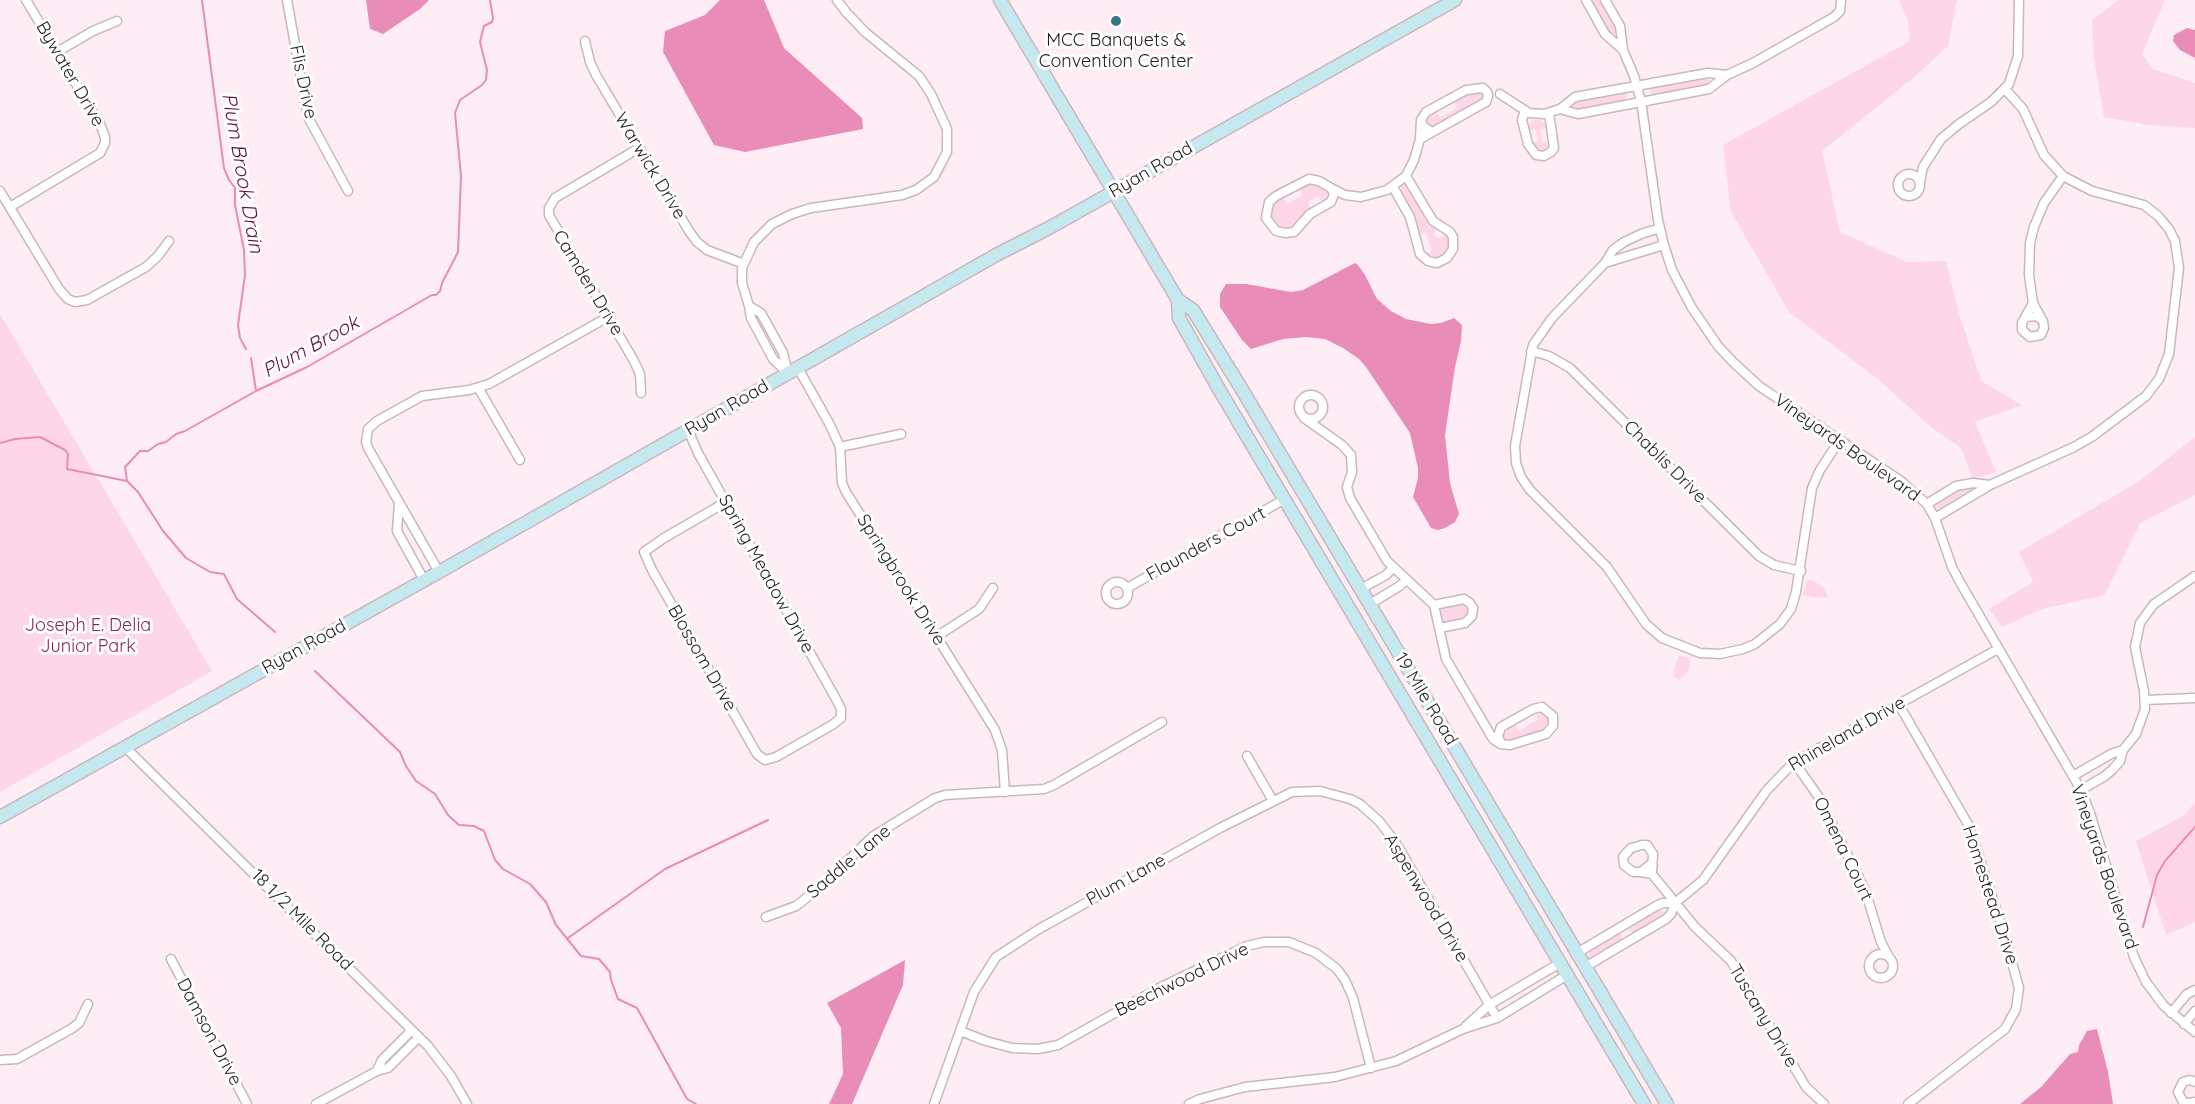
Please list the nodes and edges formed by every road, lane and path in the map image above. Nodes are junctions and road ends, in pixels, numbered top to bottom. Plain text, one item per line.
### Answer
1 (26, 0) edge
2 (287, 0) edge
3 (837, 0) edge
4 (1000, 0) edge
5 (1455, 0) edge
6 (1586, 0) edge
7 (1605, 0) edge
8 (1841, 0) edge
9 (2019, 0) edge
10 (117, 21) dead end
11 (585, 40) dead end
12 (1623, 50) junction
13 (57, 52) junction
14 (1727, 75) junction
15 (1637, 85) junction
16 (1483, 88) junction
17 (2005, 89) junction
18 (1500, 94) junction
19 (1641, 101) junction
20 (1486, 102) junction
21 (1560, 109) junction
22 (1525, 110) junction
23 (1549, 113) junction
24 (1422, 120) junction
25 (1432, 132) junction
26 (1420, 139) junction
27 (639, 148) junction
28 (1923, 167) junction
29 (1909, 173) junction
30 (1406, 176) junction
31 (2063, 176) junction
32 (1920, 182) junction
33 (1393, 187) junction
34 (1331, 188) junction
35 (0, 191) edge
36 (348, 191) dead end
37 (1114, 192) junction
38 (1345, 195) junction
39 (1331, 202) junction
40 (10, 207) junction
41 (1660, 228) junction
42 (169, 241) dead end
43 (1664, 245) junction
44 (1605, 263) junction
45 (744, 264) junction
46 (1178, 300) junction
47 (2033, 303) junction
48 (608, 317) junction
49 (2026, 317) junction
50 (2041, 318) junction
51 (1209, 334) junction
52 (1191, 339) junction
53 (1531, 351) junction
54 (793, 371) junction
55 (479, 388) junction
56 (641, 393) dead end
57 (1319, 417) junction
58 (1304, 418) junction
59 (1321, 429) junction
60 (688, 430) junction
61 (901, 434) dead end
62 (1839, 441) junction
63 (840, 447) junction
64 (520, 460) dead end
65 (1287, 465) junction
66 (1266, 467) junction
67 (1990, 485) junction
68 (1285, 499) junction
69 (726, 502) junction
70 (399, 503) junction
71 (1927, 504) junction
72 (1935, 518) junction
73 (1393, 568) junction
74 (1801, 571) junction
75 (439, 572) junction
76 (2195, 576) edge
77 (424, 580) junction
78 (1407, 580) junction
79 (993, 588) dead end
80 (1127, 588) dead end
81 (1361, 589) junction
82 (1434, 605) junction
83 (1371, 606) junction
84 (1352, 612) junction
85 (1439, 628) junction
86 (936, 637) junction
87 (1998, 649) junction
88 (2195, 698) edge
89 (2145, 700) junction
90 (1898, 703) junction
91 (1162, 722) dead end
92 (1501, 727) junction
93 (1490, 734) junction
94 (1502, 744) junction
95 (124, 747) junction
96 (2123, 750) junction
97 (1247, 756) dead end
98 (765, 760) joint
99 (1794, 762) junction
100 (2073, 776) junction
101 (2080, 790) junction
102 (1005, 792) junction
103 (1338, 795) joint
104 (1273, 801) junction
105 (0, 817) edge
106 (1652, 863) junction
107 (1527, 869) junction
108 (1641, 872) junction
109 (1507, 873) junction
110 (1652, 874) junction
111 (1675, 903) junction
112 (766, 917) dead end
113 (1881, 942) junction
114 (1577, 953) junction
115 (1874, 956) junction
116 (1889, 957) junction
117 (171, 959) dead end
118 (1560, 963) junction
119 (1585, 967) junction
120 (1567, 975) junction
121 (2195, 990) edge
122 (88, 1004) dead end
123 (1607, 1004) junction
124 (1489, 1005) junction
125 (1586, 1008) junction
126 (2195, 1011) edge
127 (2171, 1013) junction
128 (1497, 1018) junction
129 (2184, 1024) junction
130 (1463, 1029) junction
131 (412, 1030) junction
132 (960, 1031) junction
133 (2195, 1032) edge
134 (419, 1037) junction
135 (0, 1060) edge
136 (1371, 1068) junction
137 (377, 1071) junction
138 (2195, 1082) edge
139 (2195, 1102) edge
140 (247, 1104) edge
141 (316, 1104) edge
142 (467, 1104) edge
143 (934, 1104) edge
144 (1189, 1104) edge
145 (1644, 1104) edge
146 (1667, 1104) edge
147 (1824, 1104) edge
148 (1908, 1104) edge

1 - 13 street, Bywater Drive
2 - 36 street, Flis Drive
3 - 45 street
4 - 37 main road, 19 Mile Road
5 - 37 main road, Ryan Road
6 - 12 street, Vineyards Boulevard
7 - 12 street, Vineyards Boulevard
8 - 14 street
9 - 17 street
10 - 13 street
11 - 27 street, Warwick Drive
12 - 15 street, Vineyards Boulevard
13 - 40 street, Bywater Drive
14 - 15 street
14 - 19 street
15 - 19 street, Vineyards Boulevard
15 - 21 street
16 - 18 street
16 - 20 street
16 - 24 street
17 - 28 street
17 - 31 street
18 - 20 street
18 - 22 street
19 - 21 street
19 - 41 street, Vineyards Boulevard
20 - 25 street
21 - 23 street
22 - 23 street
22 - 23 street
24 - 25 street
24 - 26 street
25 - 26 street
26 - 30 street
27 - 45 street, Warwick Drive
27 - 48 street, Camden Drive
28 - 29 street
28 - 32 street
29 - 32 street
29 - 32 street
30 - 33 street
30 - 33 street
31 - 47 street
31 - 67 street
33 - 38 street
34 - 38 street
34 - 39 street
34 - 39 street
35 - 40 street
37 - 46 main road, 19 Mile Road
37 - 54 main road, Ryan Road
38 - 39 street
40 - 42 street
41 - 43 street, Vineyards Boulevard
41 - 44 street
43 - 44 street
43 - 62 street, Vineyards Boulevard
44 - 53 street
45 - 54 street, Springbrook Drive
46 - 51 main road, 19 Mile Road
46 - 52 main road, 19 Mile Road
47 - 49 street
47 - 50 street
48 - 55 street
48 - 56 street, Camden Drive
49 - 50 street
49 - 50 street
51 - 52 main road
51 - 65 main road, 19 Mile Road
52 - 66 main road, 19 Mile Road
53 - 74 street, Chablis Drive
53 - 74 street
54 - 60 main road, Ryan Road
54 - 63 street, Springbrook Drive
55 - 64 street
55 - 70 street
57 - 58 street
57 - 58 street
57 - 59 street
58 - 59 street
59 - 73 street
60 - 69 street, Spring Meadow Drive
60 - 75 main road, Ryan Road
61 - 63 street
62 - 71 street, Vineyards Boulevard
62 - 74 street
63 - 86 street, Springbrook Drive
65 - 66 main road
65 - 81 main road, 19 Mile Road
66 - 68 main road, 19 Mile Road
67 - 71 street
67 - 72 street
68 - 80 street, Flaunders Court
68 - 84 main road, 19 Mile Road
69 - 98 street, Spring Meadow Drive
69 - 98 street, Blossom Drive
70 - 75 street
70 - 77 street
71 - 72 street, Vineyards Boulevard
72 - 87 street, Vineyards Boulevard
73 - 78 street
73 - 81 street
75 - 77 main road, Ryan Road
76 - 89 street
77 - 95 main road, Ryan Road
78 - 82 street
78 - 83 street
79 - 86 street
81 - 83 main road, 19 Mile Road
82 - 85 street
82 - 85 street
83 - 84 main road
83 - 107 main road, 19 Mile Road
84 - 109 main road, 19 Mile Road
85 - 93 street
86 - 102 street, Springbrook Drive
87 - 90 street, Rhineland Drive
87 - 100 street, Vineyards Boulevard
88 - 89 street
89 - 96 street
90 - 99 street, Rhineland Drive
90 - 148 street, Homestead Drive
91 - 102 street, Saddle Lane
92 - 93 street
92 - 94 street
92 - 94 street
93 - 94 street
95 - 105 main road, Ryan Road
95 - 131 street, 18 1/2 Mile Road
96 - 100 street
96 - 101 street
97 - 104 street
99 - 111 street, Rhineland Drive
99 - 113 street, Omena Court
100 - 101 street, Vineyards Boulevard
101 - 127 street, Vineyards Boulevard
102 - 112 street, Saddle Lane
103 - 104 street, Plum Lane
103 - 124 street, Aspenwood Drive
104 - 132 street, Plum Lane
106 - 108 street
106 - 108 street
106 - 110 street
107 - 109 main road
107 - 114 main road, 19 Mile Road
108 - 110 street
109 - 118 main road, 19 Mile Road
110 - 111 street, Tuscany Drive
111 - 114 street, Rhineland Drive
111 - 119 street, Rhineland Drive
111 - 147 street, Tuscany Drive
113 - 115 street
113 - 116 street, Omena Court
114 - 119 main road, 19 Mile Road
115 - 116 street
115 - 116 street
117 - 140 street, Damson Drive
118 - 120 main road, 19 Mile Road
118 - 124 street
119 - 123 main road, 19 Mile Road
120 - 125 main road, 19 Mile Road
120 - 128 street
121 - 127 street
122 - 135 street
123 - 125 main road
123 - 146 main road, 19 Mile Road
124 - 128 street, Aspenwood Drive
124 - 130 street
125 - 145 main road, 19 Mile Road
126 - 129 street
127 - 129 street, Vineyards Boulevard
128 - 130 street
129 - 133 street, Vineyards Boulevard
130 - 136 street
131 - 134 street, 18 1/2 Mile Road
131 - 137 street
132 - 136 street, Beechwood Drive
132 - 143 street, Plum Lane
134 - 137 street
134 - 142 street, 18 1/2 Mile Road
136 - 144 street
137 - 141 street
138 - 139 street

